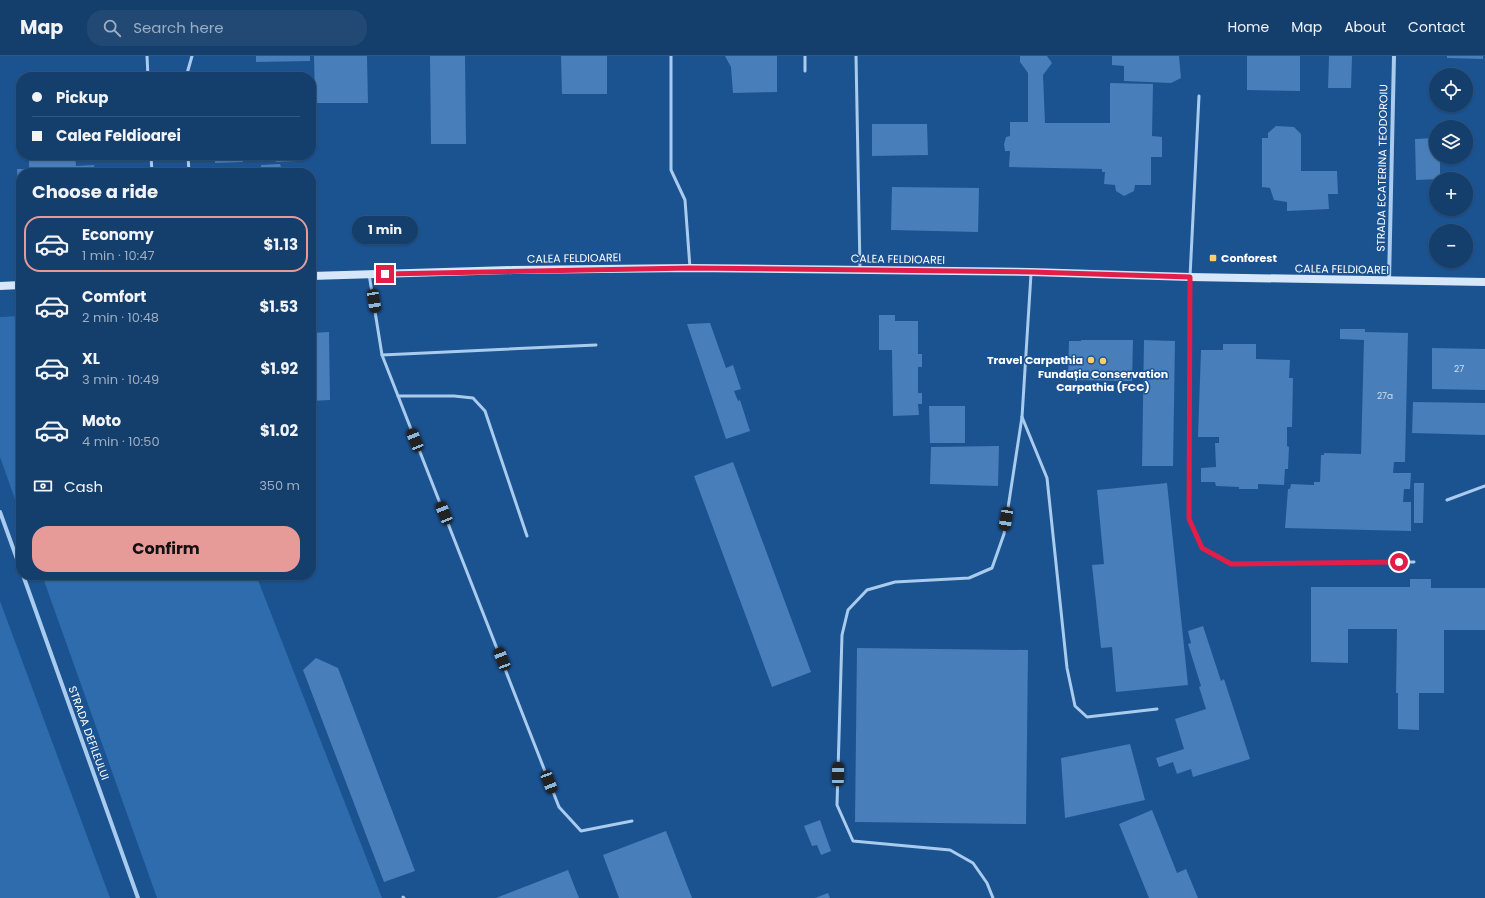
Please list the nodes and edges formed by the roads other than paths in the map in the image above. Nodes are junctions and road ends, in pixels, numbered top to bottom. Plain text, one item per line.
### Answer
1 (147, 56) edge
2 (192, 56) edge
3 (671, 56) edge
4 (805, 56) edge
5 (856, 56) edge
6 (1394, 56) edge
7 (805, 71) dead end
8 (148, 72) edge
9 (186, 72) edge
10 (1199, 96) dead end
11 (690, 268) junction
12 (860, 269) junction
13 (1031, 272) junction
14 (369, 274) junction
15 (316, 276) edge
16 (1190, 277) junction
17 (1389, 281) junction
18 (1485, 282) edge
19 (16, 285) edge
20 (0, 286) edge
21 (596, 345) dead end
22 (382, 355) junction
23 (398, 396) junction
24 (1022, 417) junction
25 (1485, 486) edge
26 (1447, 500) dead end
27 (0, 512) edge
28 (527, 536) dead end
29 (16, 556) edge
30 (1414, 562) dead end
31 (25, 580) edge
32 (1156, 709) dead end
33 (632, 821) dead end
34 (138, 898) edge
35 (993, 898) edge

1 - 8 lane
2 - 9 lane
3 - 11 lane
4 - 7 lane
5 - 12 lane
6 - 17 street, STRADA ECATERINA TEODOROIU
10 - 16 lane
11 - 12 main road, CALEA FELDIOAREI
11 - 14 main road, CALEA FELDIOAREI
12 - 13 main road, CALEA FELDIOAREI
13 - 16 main road, CALEA FELDIOAREI
13 - 24 lane
14 - 15 main road, CALEA FELDIOAREI
14 - 22 lane
16 - 17 main road, CALEA FELDIOAREI
16 - 30 lane
17 - 18 main road, CALEA FELDIOAREI
19 - 20 main road
21 - 22 lane
22 - 23 lane
23 - 28 lane
23 - 33 lane
24 - 32 lane
24 - 35 lane
25 - 26 lane
27 - 29 street
31 - 34 street, STRADA DEFILEULUI

